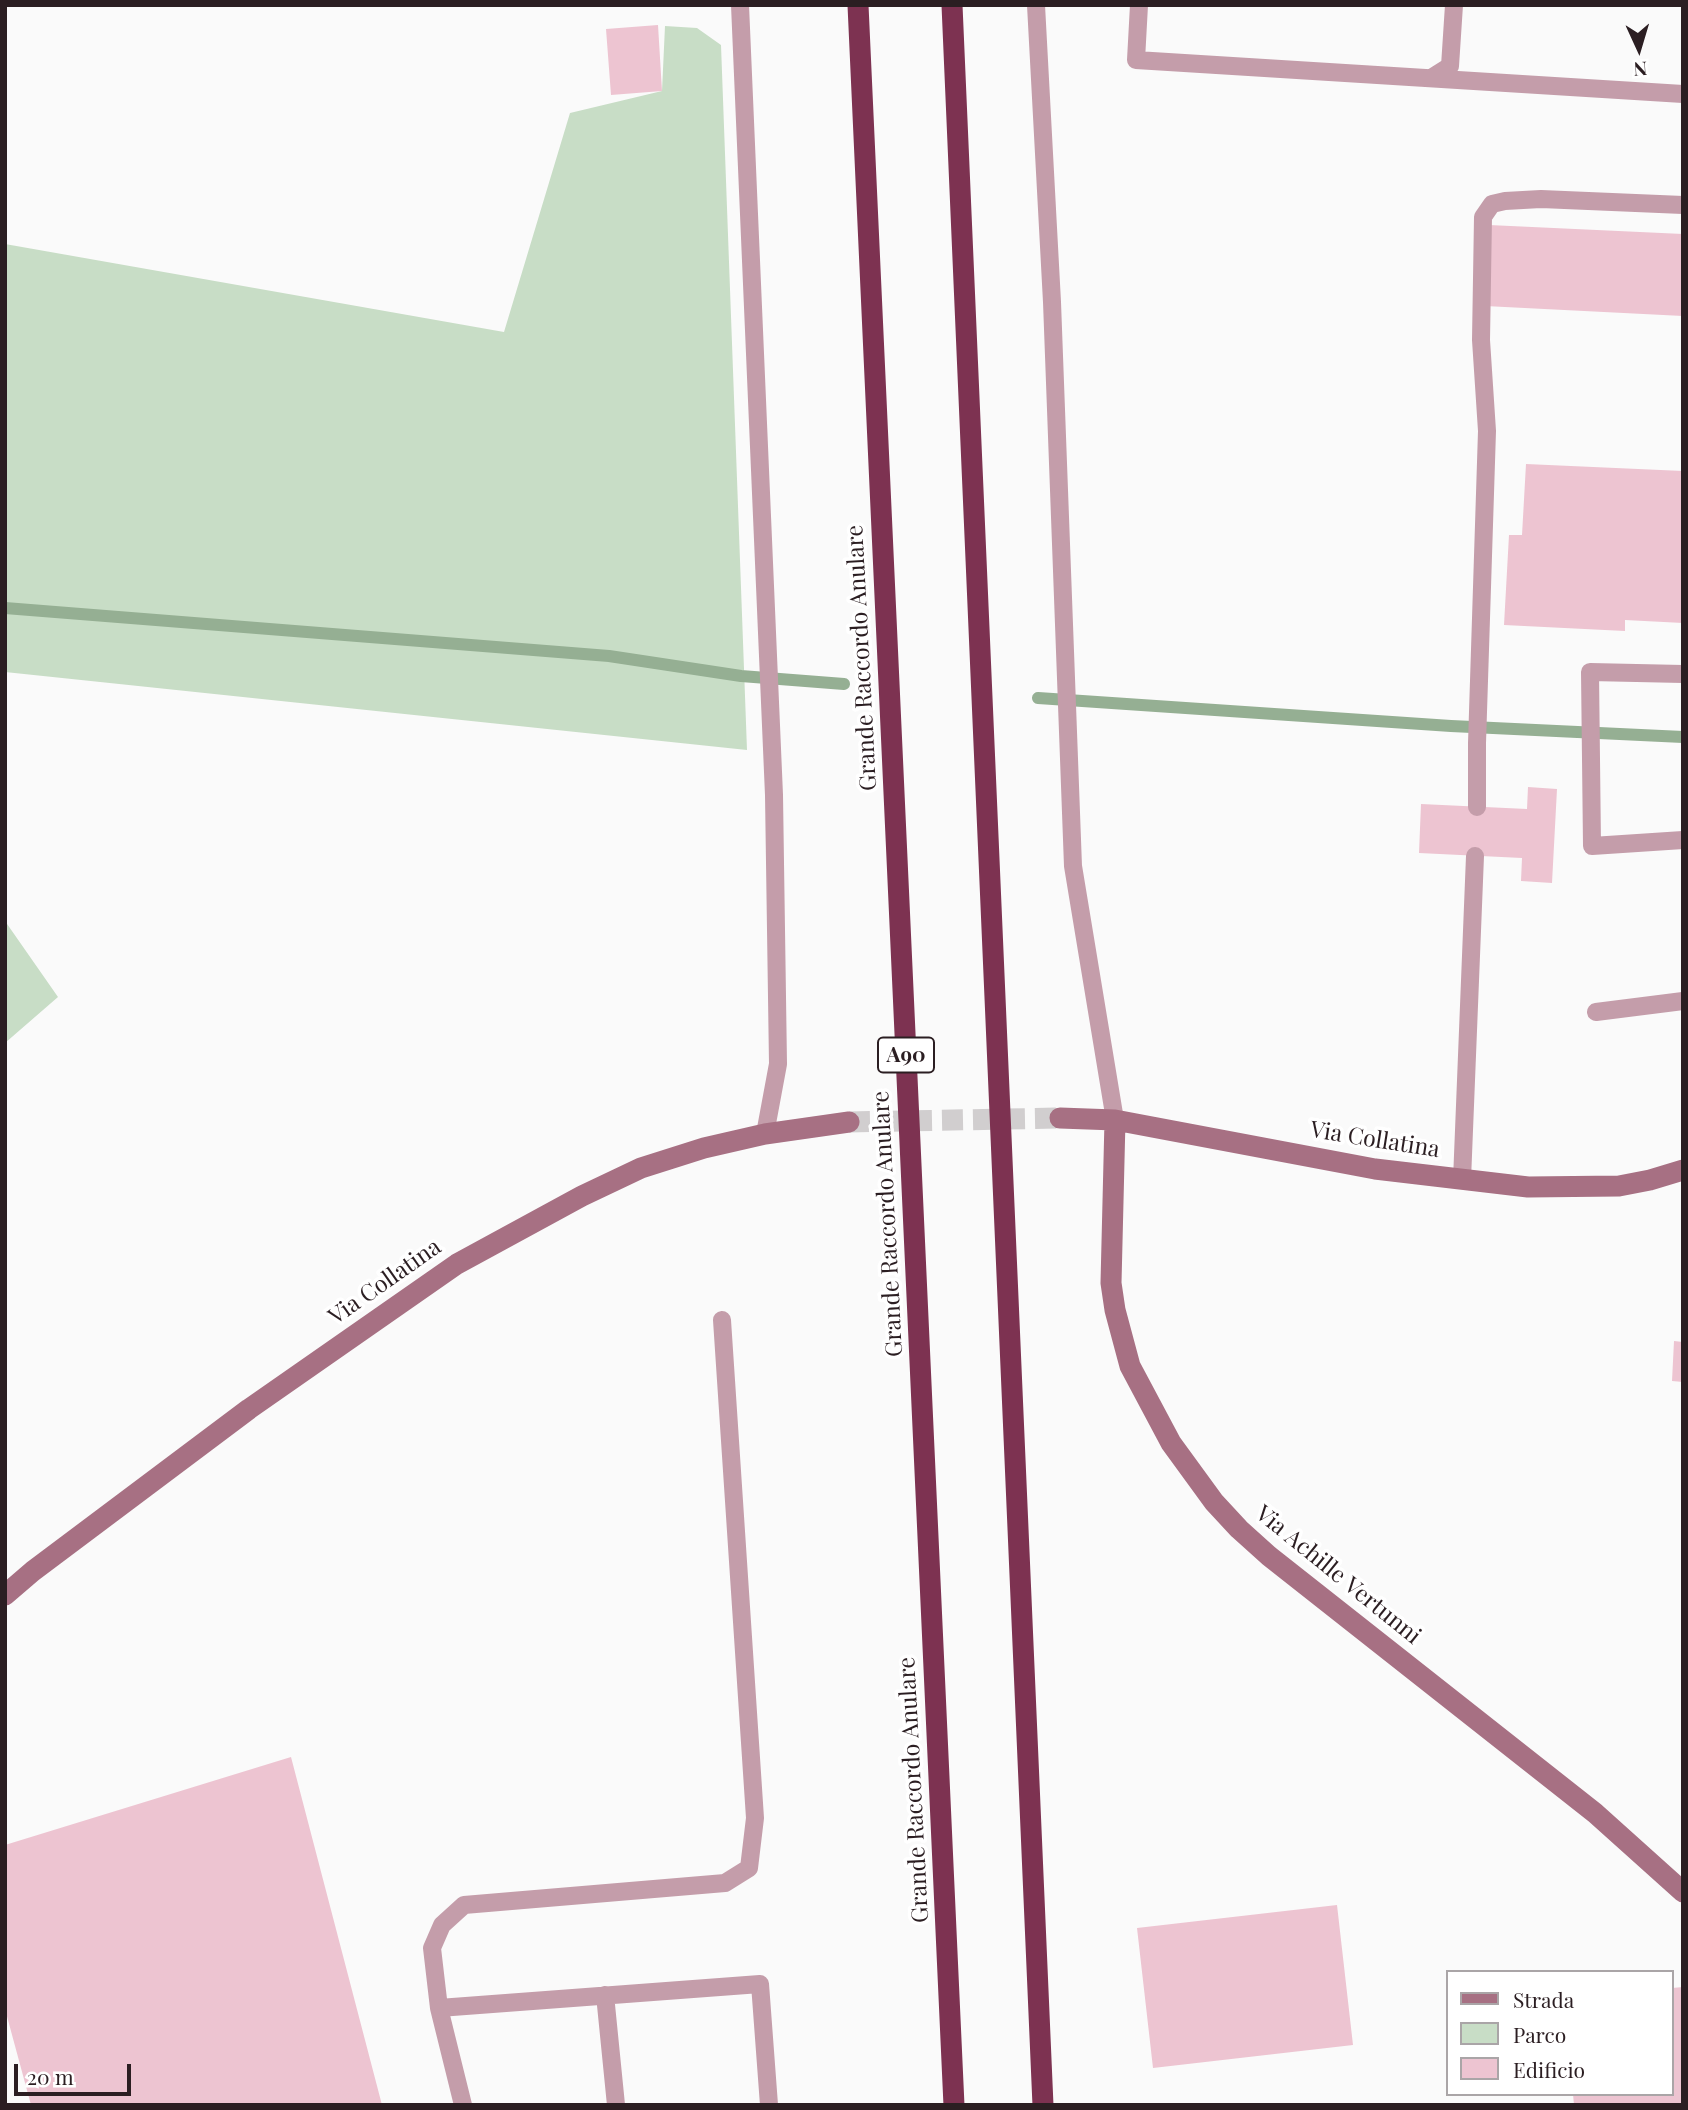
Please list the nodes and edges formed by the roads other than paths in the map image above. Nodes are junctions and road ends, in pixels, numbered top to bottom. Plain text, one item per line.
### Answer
1 (740, 5) edge
2 (858, 5) edge
3 (1036, 5) edge
4 (1139, 5) edge
5 (1454, 5) edge
6 (953, 10) edge
7 (1431, 78) junction
8 (1683, 94) edge
9 (1683, 205) edge
10 (1683, 674) edge
11 (1477, 807) dead end
12 (1683, 840) edge
13 (1475, 856) dead end
14 (1683, 1001) edge
15 (1596, 1012) dead end
16 (1060, 1118) tunnel mouth
17 (1115, 1120) junction
18 (849, 1122) tunnel mouth
19 (765, 1135) junction
20 (1683, 1170) edge
21 (1462, 1180) junction
22 (722, 1320) dead end
23 (5, 1595) edge
24 (1683, 1892) edge
25 (605, 1995) junction
26 (439, 2008) junction
27 (463, 2105) edge
28 (616, 2105) edge
29 (769, 2105) edge
30 (954, 2105) edge
31 (1042, 2105) edge

1 - 19 lane
2 - 30 highway, Grande Raccordo Anulare / A90
3 - 17 lane
4 - 7 lane
5 - 7 lane
6 - 31 highway
7 - 8 lane
9 - 11 lane
10 - 12 lane
13 - 21 lane
14 - 15 lane
16 - 17 street, Via Collatina
17 - 21 street, Via Collatina
17 - 24 street, Via Achille Vertunni
18 - 19 street, Via Collatina
19 - 23 street, Via Collatina
20 - 21 street, Via Collatina
22 - 26 lane
25 - 26 lane
25 - 28 lane
25 - 29 lane
26 - 27 lane

